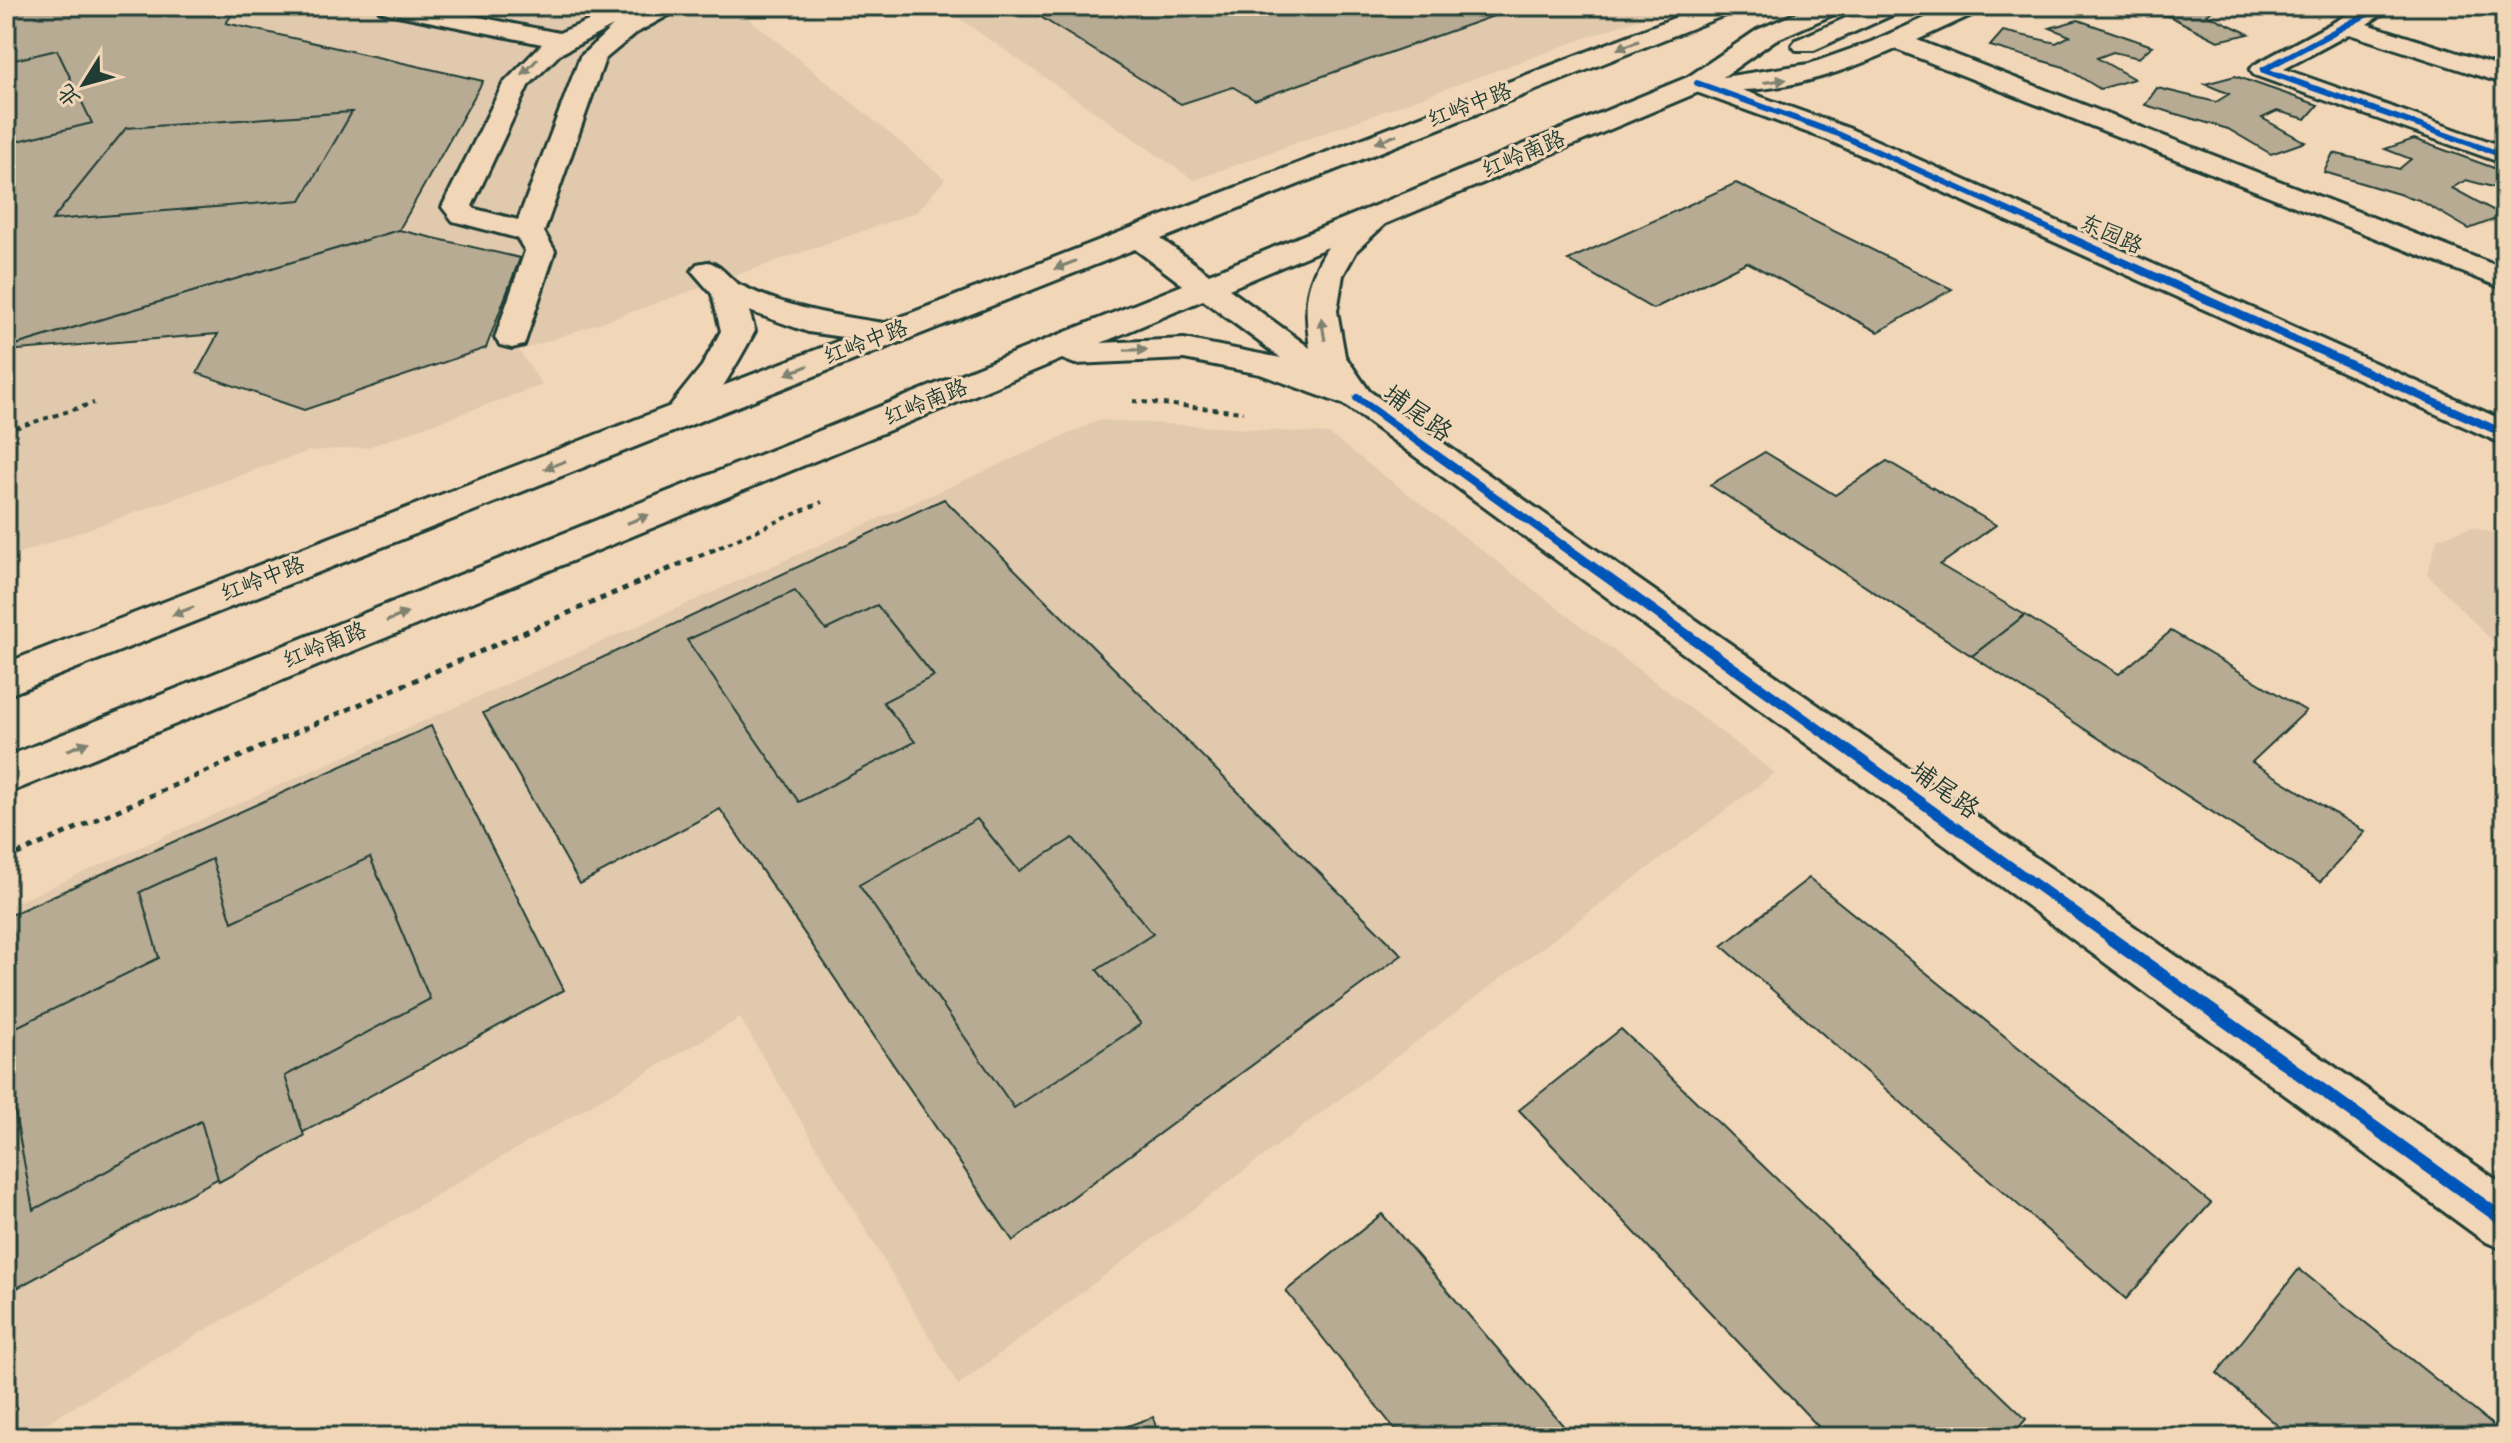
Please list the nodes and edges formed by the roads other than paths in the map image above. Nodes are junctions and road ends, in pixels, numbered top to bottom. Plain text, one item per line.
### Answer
1 (388, 6) edge
2 (647, 6) edge
3 (668, 6) edge
4 (1727, 6) edge
5 (1833, 6) edge
6 (1893, 6) edge
7 (1972, 6) edge
8 (2382, 6) edge
9 (2347, 25) junction
10 (1895, 40) junction
11 (562, 41) junction
12 (2505, 76) edge
13 (1697, 83) junction
14 (2505, 156) edge
15 (1378, 215) junction
16 (529, 232) junction
17 (1138, 237) junction
18 (2505, 280) edge
19 (1205, 288) junction
20 (891, 334) junction
21 (512, 338) dead end
22 (1031, 360) junction
23 (1357, 398) junction
24 (680, 416) junction
25 (2505, 434) edge
26 (6, 680) edge
27 (6, 776) edge
28 (2505, 1221) edge

1 - 11 main road
2 - 11 main road
3 - 16 main road
4 -> 17 main road, 红岭中路
5 - 13 main road, 红岭南路
6 - 13 main road
7 - 10 main road
8 - 9 main road
9 - 12 main road
9 - 14 main road
13 -> 10 main road
10 - 18 main road
11 -> 16 main road
13 - 15 main road, 红岭南路
13 - 25 main road, 东园路
15 - 19 main road, 红岭南路
23 -> 15 main road
16 - 21 main road
17 - 19 main road, 埔尾路
17 -> 20 main road, 红岭中路
19 - 22 main road, 红岭南路
19 - 23 main road, 埔尾路
20 -> 24 main road, 红岭中路
20 - 24 main road
22 -> 23 main road
27 -> 22 main road, 红岭南路
23 - 28 main road, 埔尾路
24 -> 26 main road, 红岭中路

